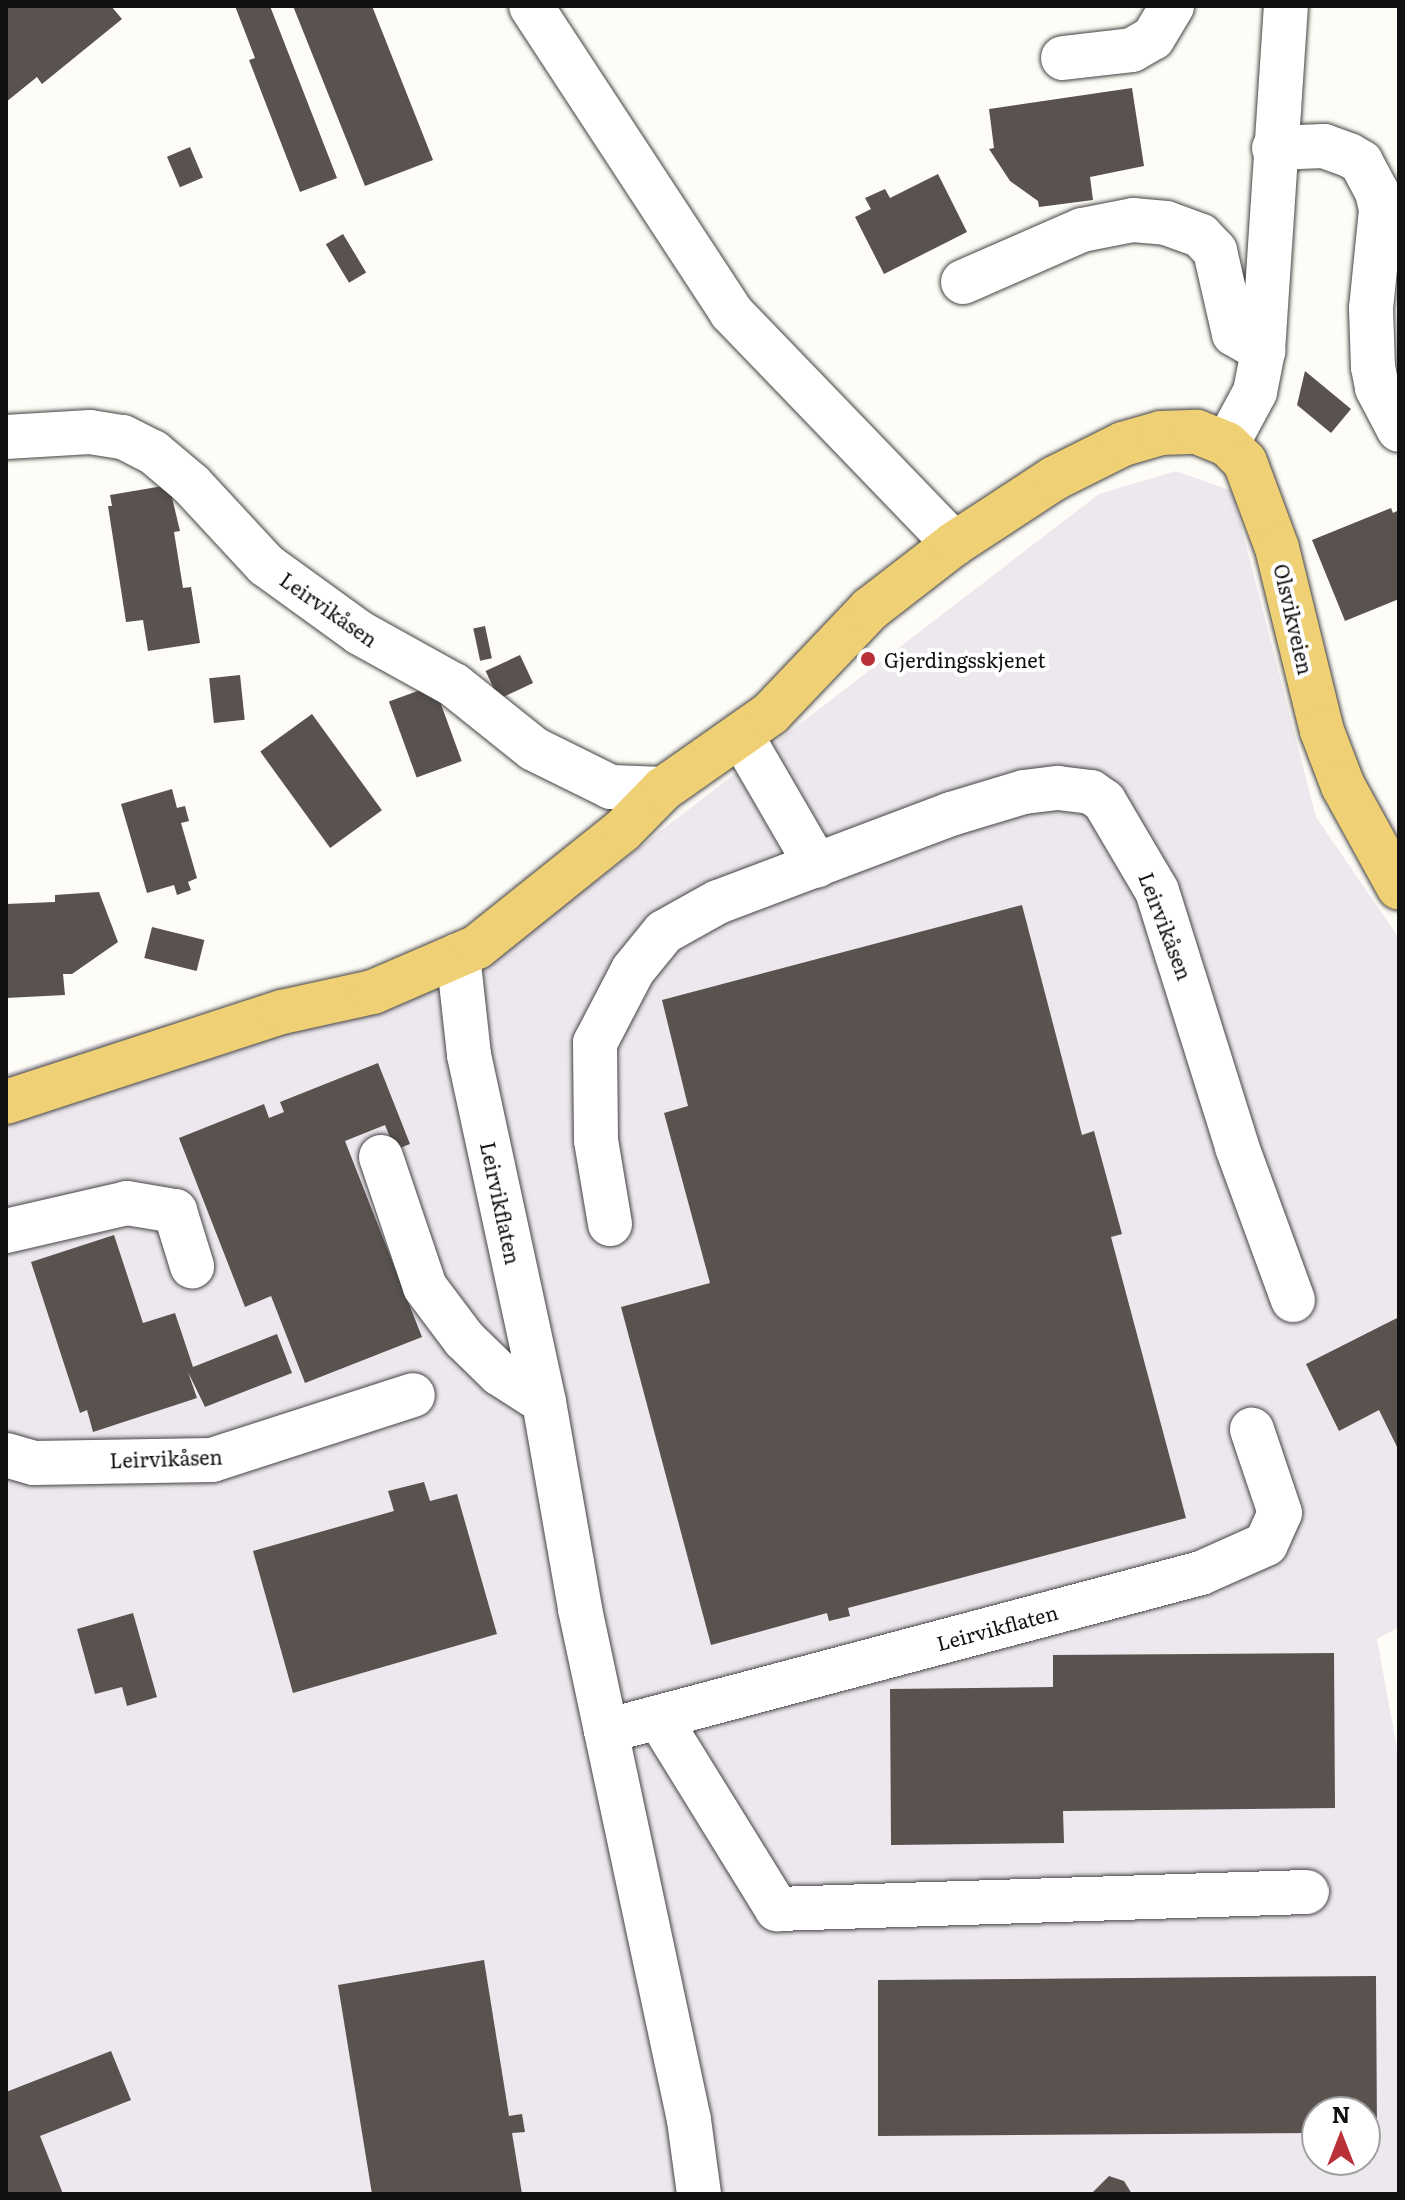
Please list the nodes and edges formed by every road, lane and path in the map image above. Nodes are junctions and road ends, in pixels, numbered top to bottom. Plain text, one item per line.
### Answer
1 (531, 6) edge
2 (1172, 6) edge
3 (1286, 6) edge
4 (1063, 58) dead end
5 (1274, 148) junction
6 (963, 282) dead end
7 (1263, 351) junction
8 (1399, 430) edge
9 (6, 437) edge
10 (1227, 444) junction
11 (954, 544) junction
12 (741, 735) junction
13 (663, 789) junction
14 (817, 866) junction
15 (1399, 888) edge
16 (458, 955) junction
17 (6, 1102) edge
18 (381, 1157) dead end
19 (610, 1224) dead end
20 (6, 1231) edge
21 (192, 1266) dead end
22 (1293, 1300) dead end
23 (413, 1395) dead end
24 (544, 1402) junction
25 (1252, 1430) dead end
26 (6, 1455) edge
27 (659, 1718) junction
28 (606, 1731) junction
29 (1307, 1892) dead end
30 (699, 2194) edge

1 - 11 street
2 - 4 street
3 - 5 street
5 - 7 street
5 - 8 street
6 - 7 street
7 - 10 street
9 - 13 street, Leirvikåsen
10 - 11 main road
10 - 15 main road, Olsvikveien
11 - 12 main road
12 - 13 main road
12 - 14 street
13 - 16 main road
14 - 19 street, Leirvikåsen
14 - 22 street, Leirvikåsen
16 - 17 main road
16 - 24 street, Leirvikflaten
18 - 24 street
20 - 21 street
23 - 26 street, Leirvikåsen
24 - 28 street, Leirvikflaten
25 - 27 street, Leirvikflaten
27 - 28 street, Leirvikflaten
27 - 29 street
28 - 30 street, Leirvikflaten

